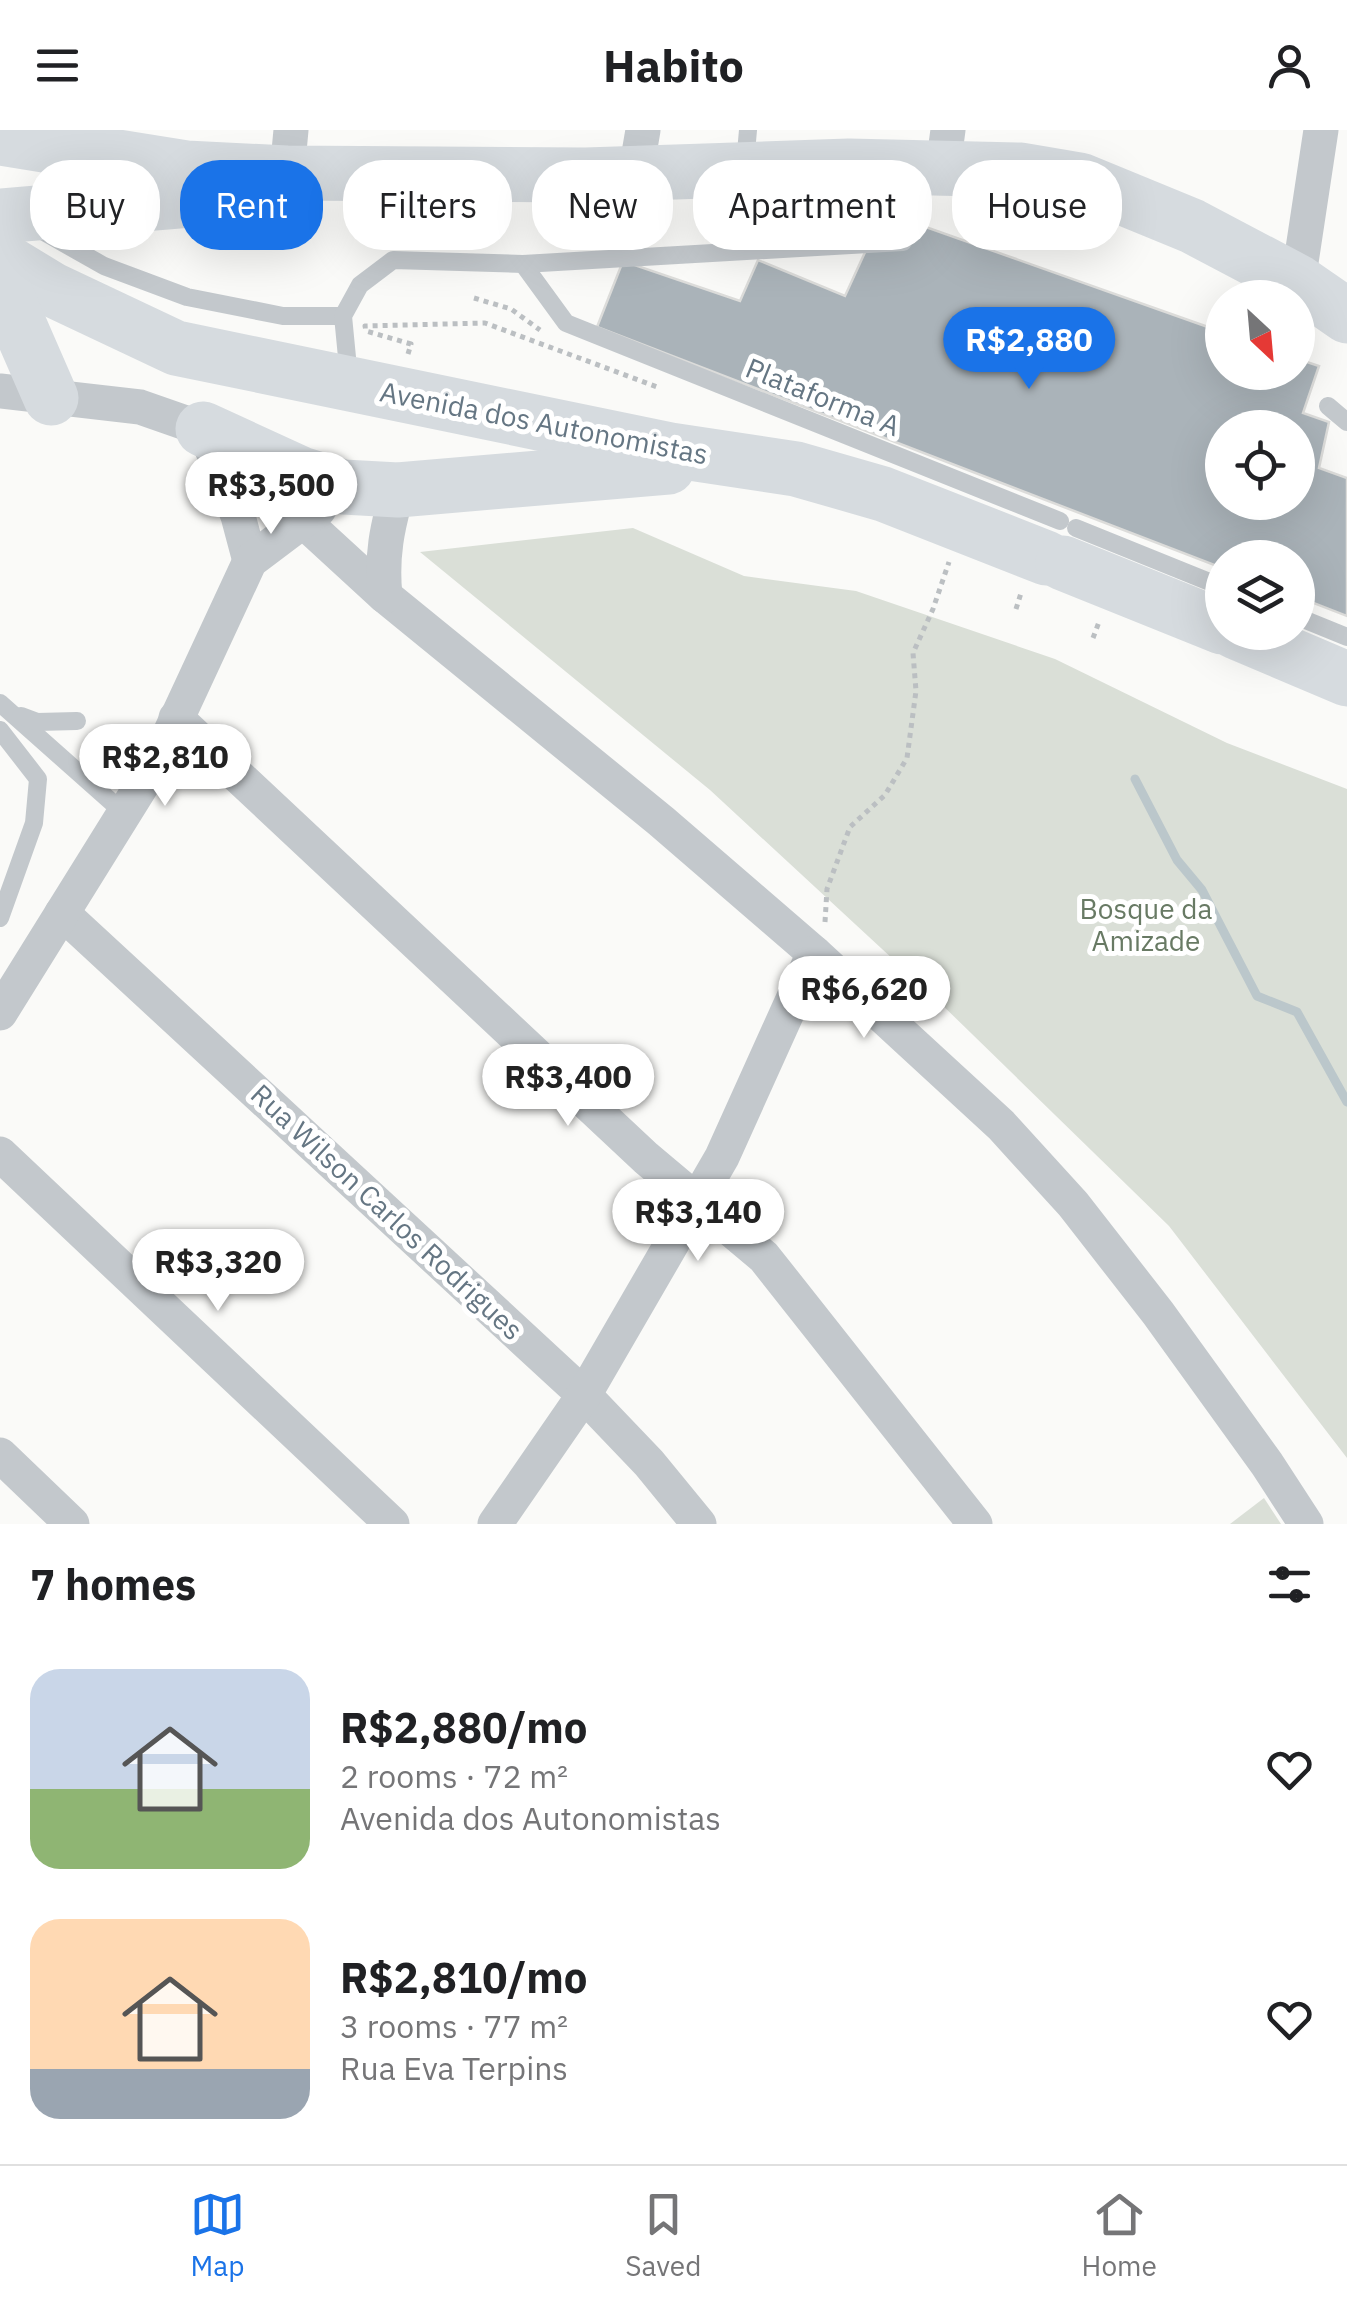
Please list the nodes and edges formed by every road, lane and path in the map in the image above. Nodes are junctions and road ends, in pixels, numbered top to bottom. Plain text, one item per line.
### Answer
1 (1320, 130) edge
2 (0, 138) edge
3 (946, 148) edge
4 (746, 149) edge
5 (640, 150) edge
6 (289, 152) edge
7 (9, 243) edge
8 (765, 250) edge
9 (523, 264) junction
10 (1294, 280) edge
11 (1298, 280) edge
12 (1315, 294) edge
13 (474, 298) dead end
14 (344, 316) junction
15 (1347, 316) edge
16 (559, 350) junction
17 (405, 364) dead end
18 (350, 384) junction
19 (668, 391) dead end
20 (25, 395) edge
21 (1328, 406) dead end
22 (1347, 422) edge
23 (203, 429) junction
24 (734, 461) junction
25 (398, 490) junction
26 (323, 505) junction
27 (965, 526) junction
28 (1061, 542) junction
29 (250, 562) junction
30 (1205, 582) edge
31 (385, 596) junction
32 (1205, 618) edge
33 (1315, 624) edge
34 (1347, 637) edge
35 (1279, 650) edge
36 (1347, 679) edge
37 (6, 708) edge
38 (176, 718) junction
39 (77, 721) dead end
40 (0, 730) edge
41 (124, 813) junction
42 (62, 913) junction
43 (0, 918) edge
44 (814, 953) junction
45 (0, 1014) edge
46 (0, 1154) edge
47 (698, 1199) junction
48 (584, 1395) junction
49 (0, 1455) edge
50 (72, 1524) edge
51 (392, 1524) edge
52 (495, 1524) edge
53 (698, 1524) edge
54 (975, 1524) edge
55 (1306, 1524) edge

1 - 11 street
2 - 6 main road
3 - 4 main road
3 - 10 main road
4 - 5 main road
5 - 6 main road
6 - 7 main road
7 - 14 lane
7 - 18 main road, Avenida dos Autonomistas
7 - 20 main road
8 - 9 lane
9 - 14 lane
9 - 28 lane, Plataforma A
12 - 15 main road
13 - 16 path
14 - 18 lane
16 - 17 path
16 - 19 path
18 - 24 main road, Avenida dos Autonomistas
20 - 23 street
21 - 22 lane
23 - 26 main road
23 - 29 street
24 - 25 main road
24 - 27 main road, Avenida dos Autonomistas
25 - 26 main road
25 - 31 street
26 - 29 street
26 - 31 street
27 - 28 main road, Avenida dos Autonomistas
27 - 44 path
28 - 30 lane, Plataforma A
28 - 32 main road, Avenida dos Autonomistas
29 - 38 street
31 - 44 street
33 - 34 lane
35 - 36 main road
37 - 39 lane
37 - 41 lane
38 - 41 street
38 - 47 street
40 - 43 lane
41 - 42 street
42 - 45 street
42 - 48 street, Rua Wilson Carlos Rodrigues
44 - 47 street
44 - 55 street
46 - 51 street
47 - 48 street
47 - 54 street
48 - 52 street
48 - 53 street, Rua Wilson Carlos Rodrigues
49 - 50 street

